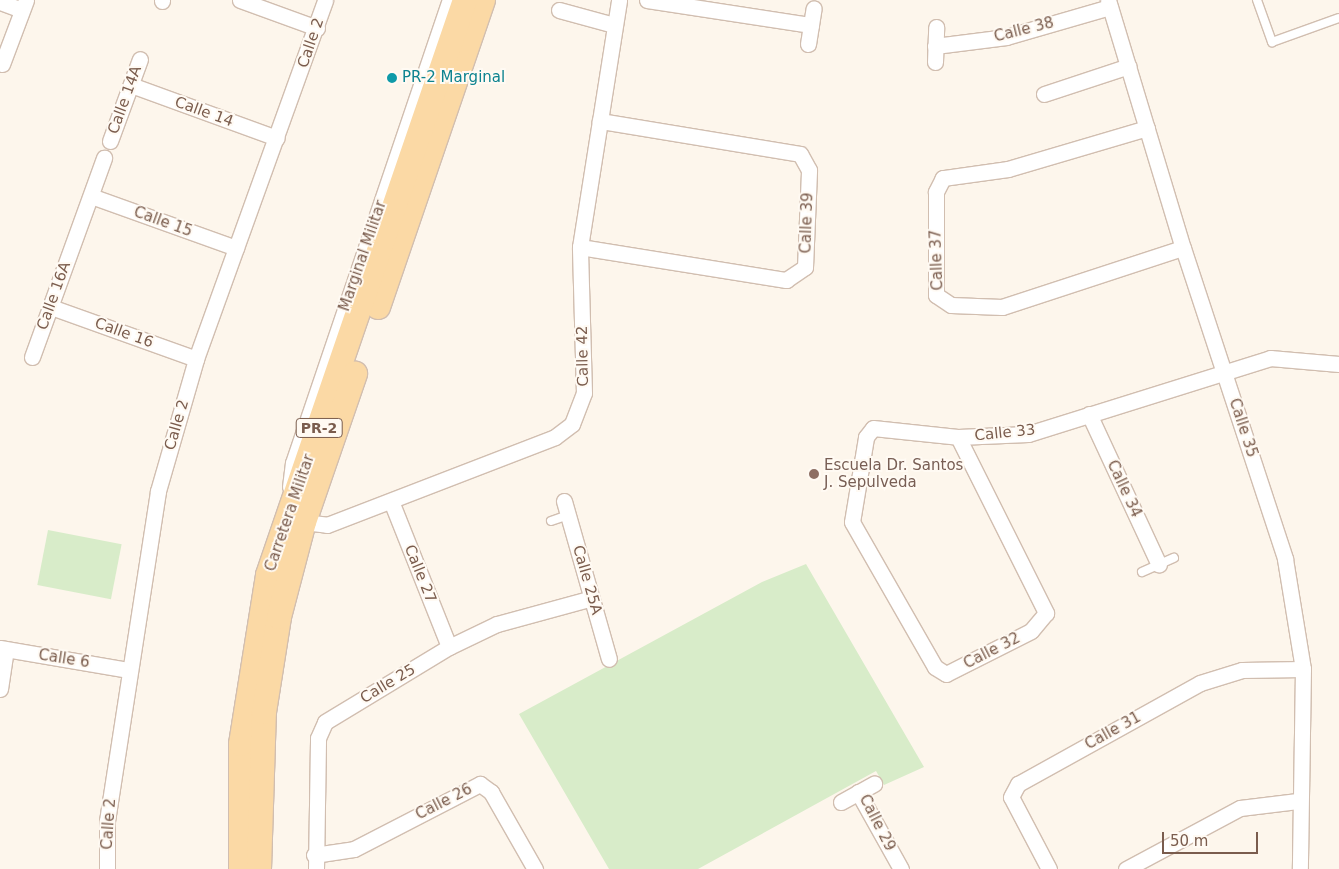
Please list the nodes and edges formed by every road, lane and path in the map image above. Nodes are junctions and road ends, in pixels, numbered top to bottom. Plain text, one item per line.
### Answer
1 (240, 0) edge
2 (325, 0) edge
3 (450, 0) edge
4 (465, 0) edge
5 (483, 0) edge
6 (618, 0) edge
7 (647, 0) edge
8 (1257, 0) edge
9 (0, 2) edge
10 (1109, 3) edge
11 (24, 5) edge
12 (814, 8) dead end
13 (559, 10) dead end
14 (1339, 18) edge
15 (811, 25) junction
16 (614, 26) junction
17 (317, 28) junction
18 (936, 28) dead end
19 (808, 44) dead end
20 (936, 46) junction
21 (140, 59) dead end
22 (935, 62) dead end
23 (2, 64) dead end
24 (1129, 66) junction
25 (131, 85) junction
26 (1044, 94) dead end
27 (600, 121) junction
28 (1147, 128) junction
29 (277, 138) junction
30 (110, 142) dead end
31 (104, 158) dead end
32 (91, 196) junction
33 (580, 247) junction
34 (236, 248) junction
35 (1183, 248) junction
36 (51, 307) junction
37 (32, 357) dead end
38 (196, 360) junction
39 (1339, 364) edge
40 (1223, 369) junction
41 (1089, 414) junction
42 (958, 437) junction
43 (857, 492) joint
44 (564, 500) dead end
45 (391, 501) junction
46 (568, 515) junction
47 (296, 518) junction
48 (551, 521) dead end
49 (1174, 558) dead end
50 (1159, 565) junction
51 (1142, 572) dead end
52 (592, 598) junction
53 (449, 647) junction
54 (3, 649) edge
55 (609, 659) dead end
56 (1303, 669) junction
57 (129, 670) junction
58 (0, 689) edge
59 (874, 784) dead end
60 (858, 792) junction
61 (1298, 801) junction
62 (841, 802) dead end
63 (315, 862) edge
64 (107, 869) edge
65 (241, 869) edge
66 (259, 869) edge
67 (535, 869) edge
68 (901, 869) edge
69 (1048, 869) edge
70 (1126, 869) edge
71 (1300, 869) edge

1 - 17 street
2 - 17 street, Calle 2
3 - 47 street, Marginal Militar
4 - 47 main road, Carretera Militar / PR-2
5 - 47 main road, Carretera Militar / PR-2
6 - 16 street, Calle 42
7 - 15 street
8 - 14 lane
9 - 11 street
10 - 20 street, Calle 38
10 - 24 street, Calle 35
11 - 23 street
12 - 15 street
13 - 16 street
15 - 19 street
16 - 27 street, Calle 42
17 - 29 street, Calle 2
18 - 20 street
20 - 22 street
21 - 25 street, Calle 14A
24 - 26 street
24 - 28 street, Calle 35
25 - 29 street, Calle 14
25 - 30 street, Calle 14A
27 - 33 street, Calle 42
27 - 33 street, Calle 39
28 - 35 street, Calle 35
28 - 35 street, Calle 37
29 - 34 street, Calle 2
31 - 32 street, Calle 16A
32 - 34 street, Calle 15
32 - 36 street, Calle 16A
33 - 45 street, Calle 42
34 - 38 street, Calle 2
35 - 40 street, Calle 35
36 - 37 street, Calle 16A
36 - 38 street, Calle 16
38 - 57 street, Calle 2
39 - 40 street, Calle 33
40 - 41 street, Calle 33
40 - 56 street, Calle 35
41 - 42 street, Calle 33
41 - 50 street, Calle 34
42 - 43 street, Calle 33
42 - 43 street, Calle 32
44 - 46 street, Calle 25A
45 - 47 street, Calle 42
45 - 53 street, Calle 27
46 - 48 lane
46 - 52 street, Calle 25A
47 - 65 main road, Carretera Militar / PR-2
47 - 66 main road, Carretera Militar / PR-2
49 - 50 lane
50 - 51 lane
52 - 53 street, Calle 25
52 - 55 street, Calle 25A
53 - 63 street, Calle 25
54 - 57 street, Calle 6
54 - 58 street
56 - 61 street, Calle 35
56 - 69 street, Calle 31
57 - 64 street, Calle 2
59 - 60 street, Calle 29
60 - 62 street
60 - 68 street, Calle 29
61 - 70 street
61 - 71 street, Calle 35
63 - 67 street, Calle 26

